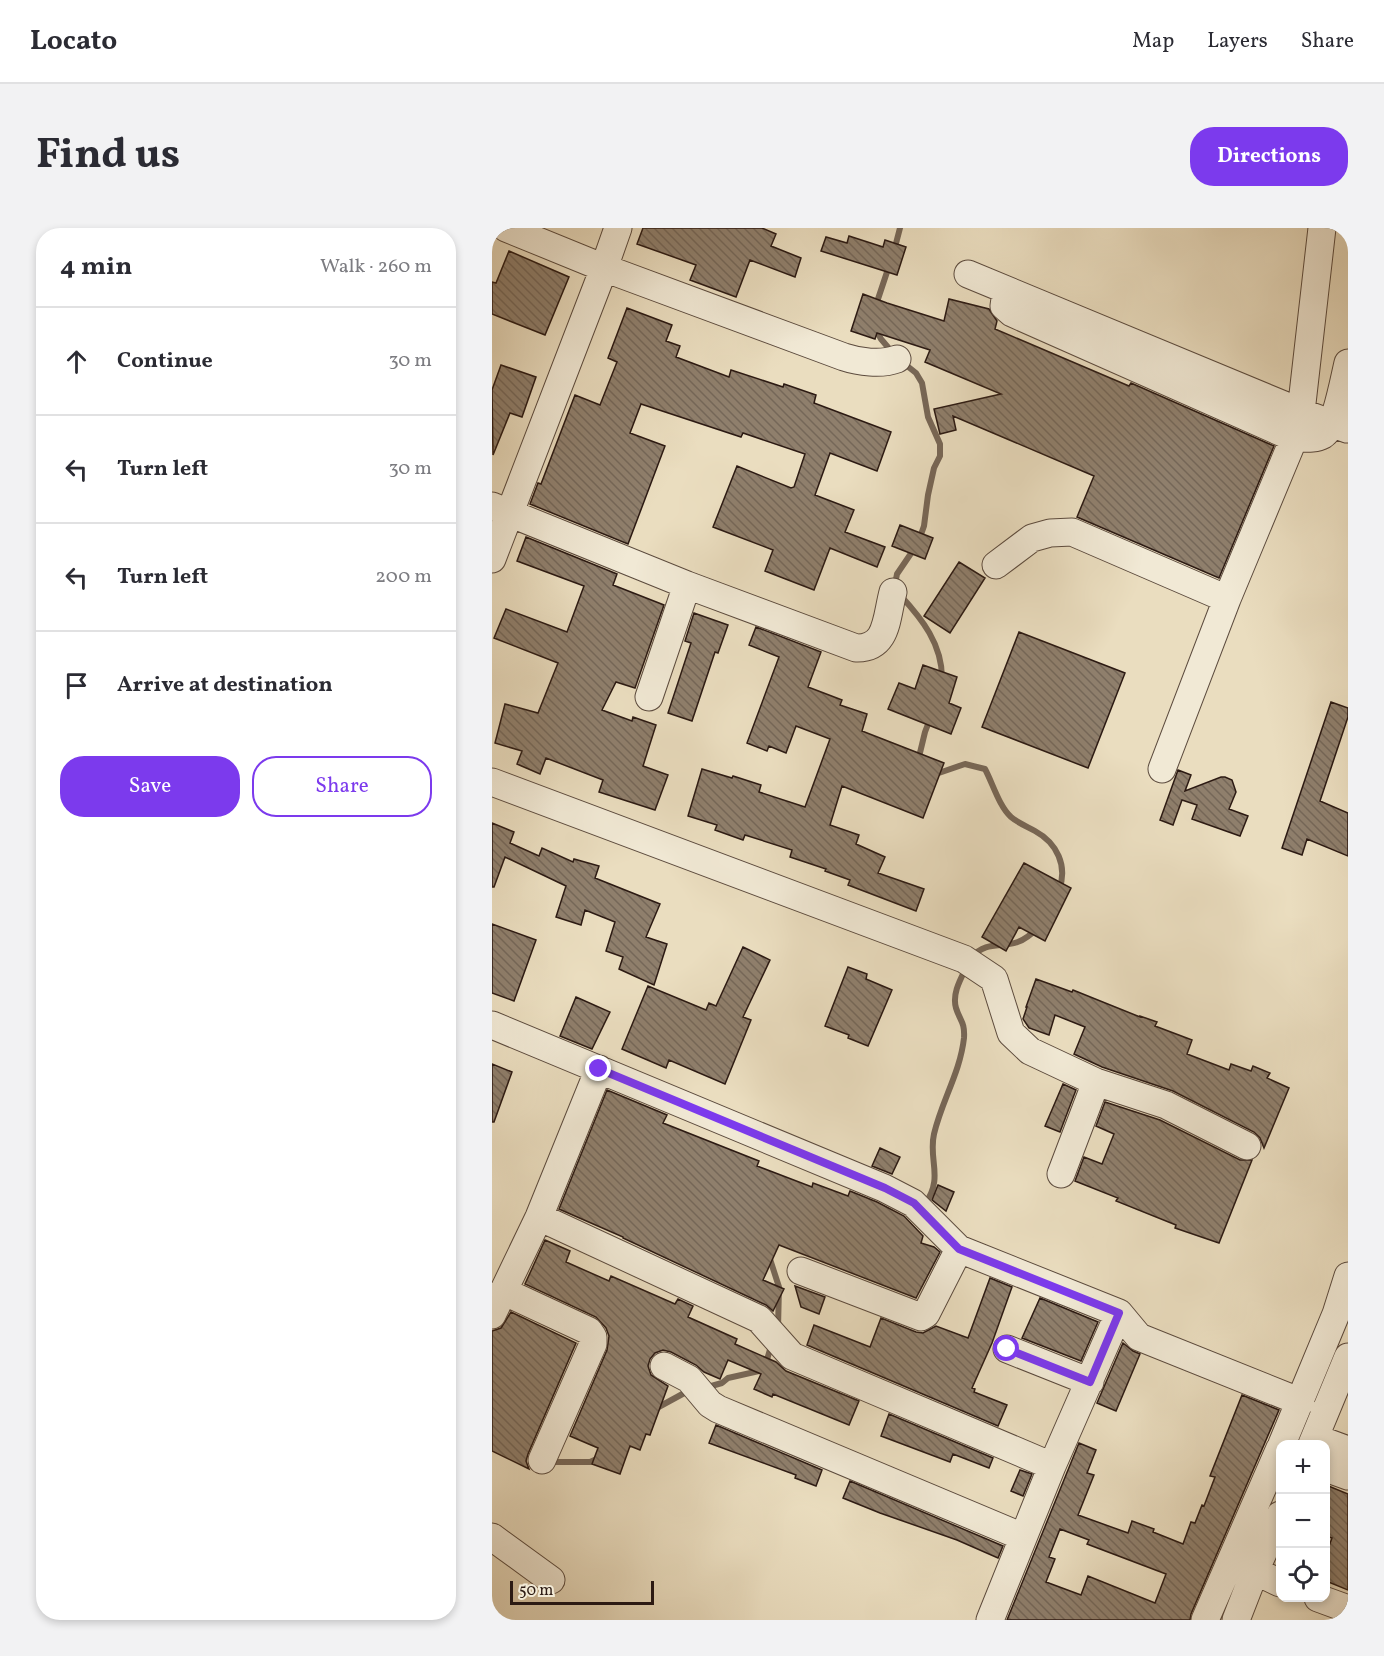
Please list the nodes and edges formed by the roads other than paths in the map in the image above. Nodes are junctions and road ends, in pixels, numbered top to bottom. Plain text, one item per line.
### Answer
1 (506, 228) edge
2 (618, 228) edge
3 (1322, 228) edge
4 (604, 268) junction
5 (968, 274) dead end
6 (1006, 291) junction
7 (897, 359) dead end
8 (1348, 363) edge
9 (1301, 412) junction
10 (1340, 426) edge
11 (1294, 438) junction
12 (501, 510) edge
13 (492, 558) edge
14 (996, 566) dead end
15 (687, 585) junction
16 (893, 592) dead end
17 (1227, 599) junction
18 (649, 697) dead end
19 (1162, 769) dead end
20 (492, 782) edge
21 (492, 1025) edge
22 (599, 1069) junction
23 (1096, 1082) junction
24 (1247, 1146) dead end
25 (1061, 1174) dead end
26 (539, 1217) junction
27 (953, 1243) junction
28 (801, 1271) dead end
29 (1348, 1275) edge
30 (503, 1291) junction
31 (1119, 1313) junction
32 (492, 1316) edge
33 (1007, 1349) dead end
34 (1348, 1357) edge
35 (664, 1366) dead end
36 (1090, 1382) junction
37 (1301, 1402) junction
38 (1284, 1440) edge
39 (1313, 1440) edge
40 (1330, 1445) edge
41 (1348, 1450) edge
42 (1276, 1457) edge
43 (542, 1460) dead end
44 (1052, 1466) junction
45 (1330, 1469) edge
46 (1348, 1476) edge
47 (1276, 1526) edge
48 (492, 1537) edge
49 (1023, 1537) junction
50 (1255, 1571) junction
51 (551, 1580) dead end
52 (1276, 1581) edge
53 (1329, 1602) edge
54 (1348, 1609) edge
55 (990, 1620) edge
56 (1205, 1620) edge
57 (1236, 1620) edge

1 - 4 street
2 - 4 street
3 - 9 street
4 - 7 street
4 - 12 street
5 - 6 street
6 - 9 street
6 - 11 street
8 - 10 street
9 - 10 street
10 - 11 street
11 - 17 street
12 - 13 street
12 - 15 street
14 - 17 street
15 - 16 street
15 - 18 street
17 - 19 street
20 - 23 street
21 - 22 street
22 - 26 street
22 - 27 street
23 - 24 street
23 - 25 street
26 - 30 street
26 - 44 street
27 - 28 street
27 - 31 street
29 - 37 street
30 - 32 street
30 - 43 street
31 - 36 street
31 - 37 street
33 - 36 street
34 - 39 street
35 - 49 street
36 - 44 street
37 - 38 street
40 - 41 street
42 - 56 street
44 - 49 street
45 - 46 street
47 - 50 street
48 - 51 street
49 - 55 street
50 - 52 street
50 - 57 street
53 - 54 street

